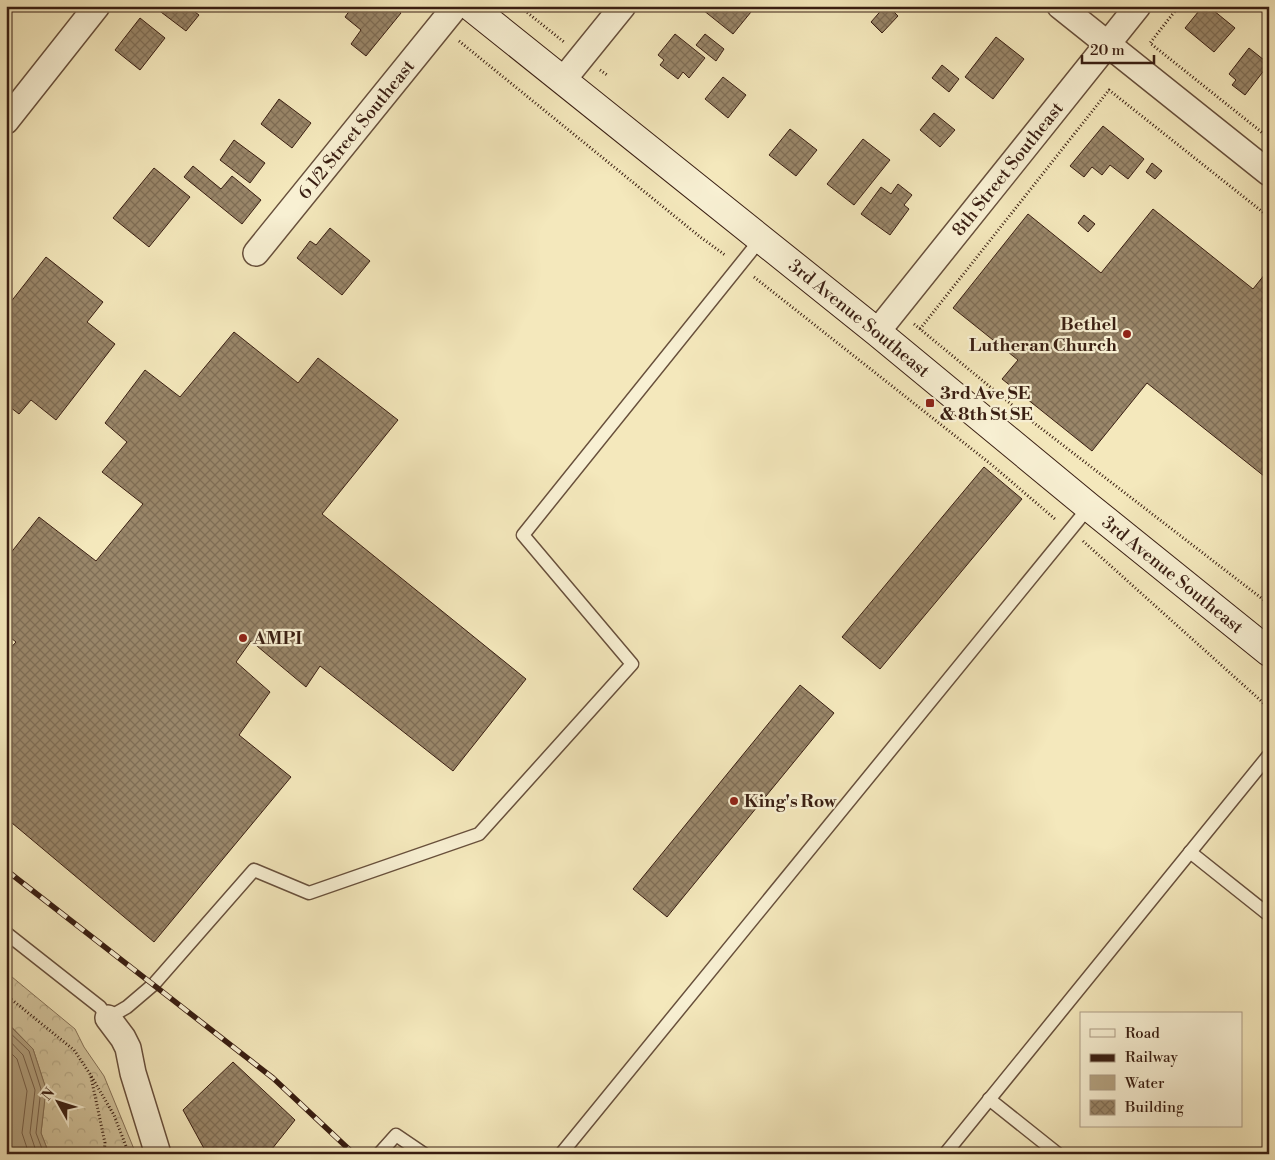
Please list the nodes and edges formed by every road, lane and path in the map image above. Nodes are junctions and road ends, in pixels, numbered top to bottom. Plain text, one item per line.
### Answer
1 (97, 6) edge
2 (456, 6) edge
3 (470, 6) edge
4 (623, 6) edge
5 (1060, 6) edge
6 (1138, 6) edge
7 (1179, 6) edge
8 (440, 26) junction
9 (1109, 44) junction
10 (563, 80) junction
11 (6, 121) edge
12 (1269, 138) edge
13 (1269, 173) edge
14 (1269, 217) edge
15 (760, 240) junction
16 (256, 253) dead end
17 (739, 266) junction
18 (876, 332) junction
19 (1089, 507) junction
20 (1068, 530) junction
21 (1269, 604) edge
22 (1269, 652) edge
23 (1269, 708) edge
24 (1269, 755) edge
25 (1190, 852) junction
26 (1269, 915) edge
27 (6, 933) edge
28 (6, 995) edge
29 (108, 1018) junction
30 (90, 1074) junction
31 (989, 1099) junction
32 (104, 1154) edge
33 (129, 1154) edge
34 (158, 1154) edge
35 (379, 1154) edge
36 (424, 1154) edge
37 (561, 1154) edge
38 (945, 1154) edge
39 (1058, 1154) edge

1 - 11 street
2 - 8 street, 6 1/2 Street Southeast
3 - 10 main road, 3rd Avenue Southeast
4 - 10 street
5 - 9 street
6 - 9 street, 8th Street Southeast
7 - 12 path
8 - 16 street, 6 1/2 Street Southeast
8 - 17 path
9 - 13 street
9 - 18 street, 8th Street Southeast
10 - 15 main road, 3rd Avenue Southeast
14 - 21 path
15 - 17 lane
15 - 18 main road, 3rd Avenue Southeast
17 - 20 path
17 - 29 lane
18 - 19 main road, 3rd Avenue Southeast
19 - 20 lane
19 - 22 main road, 3rd Avenue Southeast
20 - 23 path
20 - 37 lane
24 - 25 lane
25 - 26 lane
25 - 31 lane
27 - 29 lane
28 - 30 path
29 - 34 street
30 - 32 path
30 - 33 path
31 - 38 lane
31 - 39 lane
35 - 36 lane

